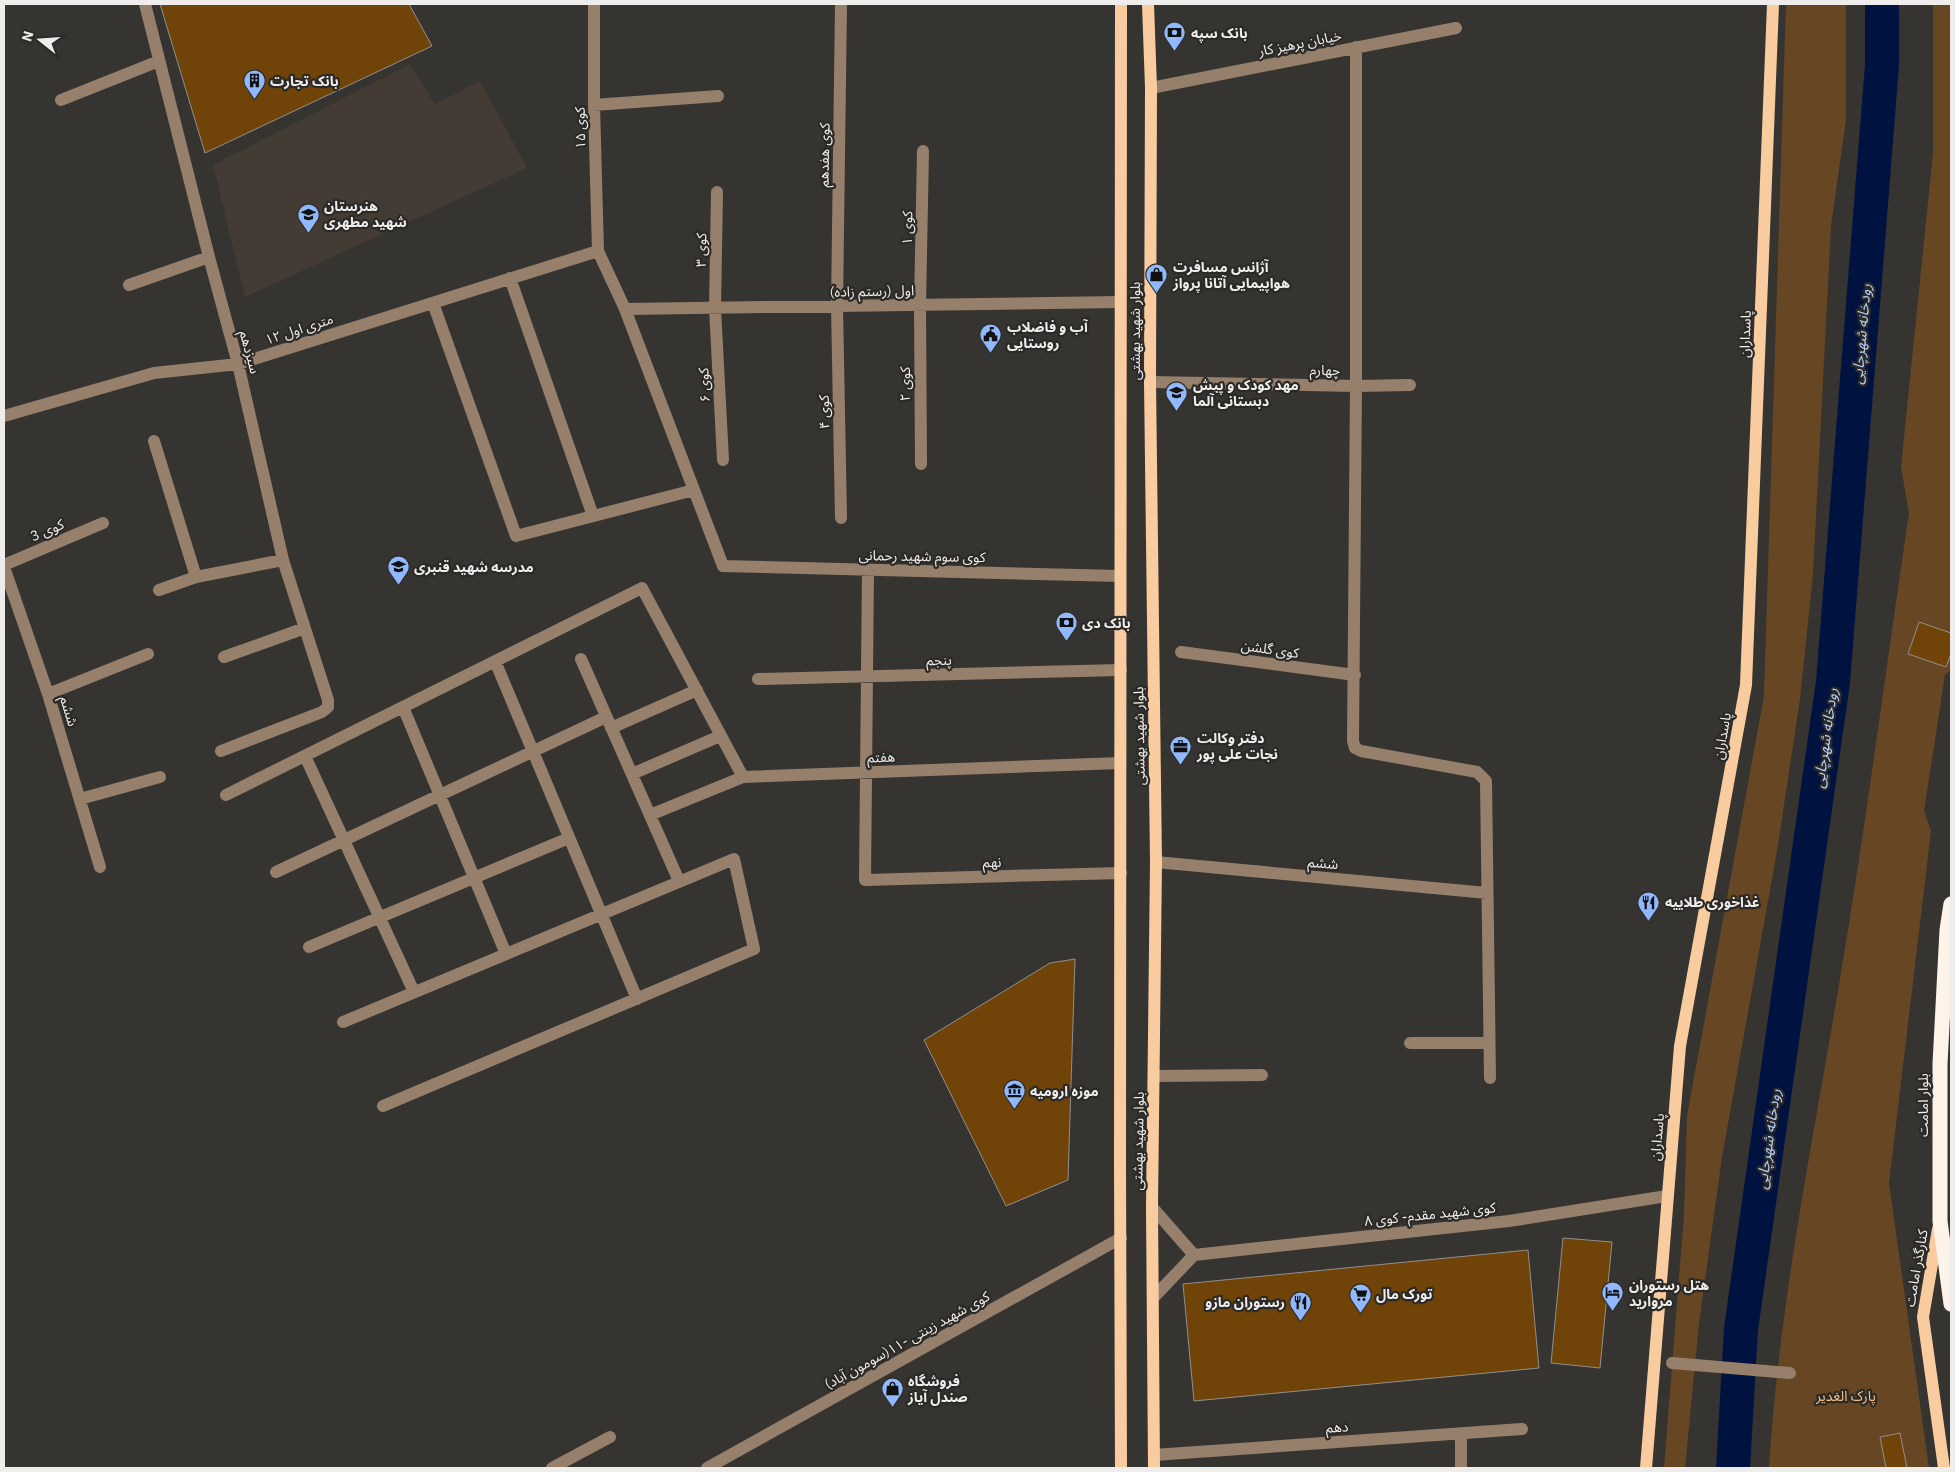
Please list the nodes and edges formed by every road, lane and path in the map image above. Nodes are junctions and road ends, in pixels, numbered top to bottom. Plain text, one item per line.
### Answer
1 (145, 4) edge
2 (594, 4) edge
3 (840, 4) edge
4 (1122, 4) edge
5 (1148, 4) edge
6 (1774, 4) edge
7 (1456, 28) dead end
8 (1356, 47) junction
9 (159, 60) junction
10 (1151, 88) junction
11 (718, 96) dead end
12 (61, 100) dead end
13 (594, 106) junction
14 (923, 151) dead end
15 (717, 192) dead end
16 (598, 251) junction
17 (209, 257) junction
18 (510, 278) junction
19 (129, 284) dead end
20 (1120, 302) junction
21 (433, 303) junction
22 (920, 305) junction
23 (837, 306) junction
24 (715, 308) junction
25 (625, 309) junction
26 (238, 364) junction
27 (1150, 382) junction
28 (1410, 385) dead end
29 (1356, 386) junction
30 (4, 416) edge
31 (154, 442) dead end
32 (723, 460) dead end
33 (921, 464) dead end
34 (694, 490) junction
35 (593, 516) junction
36 (841, 518) dead end
37 (103, 523) dead end
38 (283, 560) junction
39 (4, 566) edge
40 (868, 570) junction
41 (1120, 576) junction
42 (196, 577) junction
43 (158, 590) dead end
44 (305, 628) junction
45 (1181, 652) dead end
46 (148, 654) dead end
47 (224, 657) dead end
48 (581, 659) dead end
49 (496, 661) junction
50 (1121, 670) junction
51 (1354, 675) junction
52 (867, 676) junction
53 (758, 679) dead end
54 (697, 690) junction
55 (48, 694) junction
56 (402, 707) junction
57 (609, 722) junction
58 (720, 736) junction
59 (533, 751) junction
60 (221, 752) dead end
61 (305, 756) junction
62 (1120, 763) junction
63 (866, 772) junction
64 (632, 774) junction
65 (160, 776) dead end
66 (742, 777) junction
67 (226, 795) dead end
68 (439, 795) junction
69 (80, 799) junction
70 (650, 815) junction
71 (569, 838) junction
72 (344, 840) junction
73 (1156, 862) junction
74 (100, 867) dead end
75 (276, 872) dead end
76 (1121, 873) junction
77 (473, 878) junction
78 (679, 881) junction
79 (1487, 893) junction
80 (1951, 904) edge
81 (601, 914) junction
82 (380, 917) junction
83 (308, 947) dead end
84 (506, 954) junction
85 (414, 992) junction
86 (637, 998) junction
87 (343, 1022) dead end
88 (1410, 1043) dead end
89 (1489, 1043) junction
90 (1262, 1075) dead end
91 (1155, 1076) junction
92 (1490, 1078) dead end
93 (383, 1106) dead end
94 (1667, 1196) junction
95 (1152, 1207) junction
96 (1940, 1221) junction
97 (1121, 1238) junction
98 (1194, 1255) junction
99 (1153, 1298) junction
100 (1951, 1304) edge
101 (1672, 1363) dead end
102 (1790, 1373) dead end
103 (1522, 1429) dead end
104 (1461, 1434) junction
105 (610, 1437) dead end
106 (1154, 1462) edge
107 (552, 1468) edge
108 (707, 1468) edge
109 (1121, 1468) edge
110 (1461, 1468) edge
111 (1646, 1468) edge
112 (1944, 1468) edge

1 - 9 street, سیزدهم
2 - 13 street, کوی ۱۵
3 - 23 street, کوی هفدهم
4 - 20 main road, بلوار شهید بهشتی
5 - 10 main road, بلوار شهید بهشتی
6 - 94 main road, پاسداران
7 - 8 street, خیابان پرهیز کار
8 - 10 street, خیابان پرهیز کار
8 - 29 street
9 - 12 street
9 - 17 street, سیزدهم
10 - 27 main road, بلوار شهید بهشتی
11 - 13 street
13 - 16 street, کوی ۱۵
14 - 22 street, کوی ۱
15 - 24 street, کوی ۳
16 - 18 street, ۱۲ متری اول
16 - 25 street
17 - 19 street
17 - 26 street, سیزدهم
18 - 21 street, ۱۲ متری اول
18 - 35 street
20 - 22 street, اول (رستم زاده)
20 - 41 main road, بلوار شهید بهشتی
21 - 26 street, ۱۲ متری اول
21 - 35 street
22 - 23 street, اول (رستم زاده)
22 - 33 street, کوی ۲
23 - 24 street, اول (رستم زاده)
23 - 36 street, کوی ۴
24 - 25 street, اول (رستم زاده)
24 - 32 street, کوی ۶
25 - 34 street
26 - 30 street, ۱۲ متری اول
26 - 38 street, سیزدهم
27 - 29 street, چهارم
27 - 73 main road, بلوار شهید بهشتی
28 - 29 street, چهارم
29 - 51 street
31 - 42 street
34 - 35 street
34 - 40 street, کوی سوم شهید رحمانی
37 - 39 street, کوی 3
38 - 42 street
38 - 44 street, سیزدهم
39 - 55 street, ششم
40 - 41 street, کوی سوم شهید رحمانی
40 - 52 street
41 - 50 main road, بلوار شهید بهشتی
42 - 43 street
44 - 47 street
44 - 60 street, سیزدهم
45 - 51 street, کوی گلشن
46 - 55 street
48 - 57 street
49 - 54 street
49 - 56 street
49 - 59 street
50 - 52 street, پنجم
50 - 62 main road, بلوار شهید بهشتی
51 - 79 street
52 - 53 street, پنجم
52 - 63 street
54 - 57 street
54 - 58 street
55 - 69 street, ششم
56 - 61 street
56 - 68 street
57 - 59 street
57 - 64 street
58 - 64 street
58 - 66 street
59 - 68 street
59 - 71 street
61 - 67 street
61 - 72 street
62 - 63 street, هفتم
62 - 76 main road, بلوار شهید بهشتی
63 - 66 street, هفتم
63 - 76 street, نهم
64 - 70 street
65 - 69 street
66 - 70 street, هفتم
68 - 72 street
68 - 77 street
69 - 74 street, ششم
70 - 78 street
71 - 77 street
71 - 81 street
72 - 75 street
72 - 82 street
73 - 79 street, ششم
73 - 91 main road, بلوار شهید بهشتی
76 - 97 main road, بلوار شهید بهشتی
77 - 82 street
77 - 84 street
78 - 81 street
78 - 86 street
79 - 89 street
80 - 96 highway, بلوار امامت
81 - 84 street
81 - 86 street
82 - 83 street
82 - 85 street
84 - 85 street
85 - 87 street
86 - 93 street
88 - 89 street
89 - 92 street
90 - 91 street
91 - 95 main road, بلوار شهید بهشتی
94 - 98 street, کوی شهید مقدم- کوی ۸
94 - 111 main road, پاسداران
95 - 98 street
95 - 99 main road, بلوار شهید بهشتی
96 - 100 highway, بلوار امامت
96 - 112 main road, کنارگذر امامت
97 - 108 street, کوی شهید زینتی -۱۱(سومون آباد)
97 - 109 main road, بلوار شهید بهشتی
98 - 99 street
99 - 106 main road, بلوار شهید بهشتی
101 - 102 street
103 - 104 street, دهم
104 - 106 street, دهم
104 - 110 street
105 - 107 street

